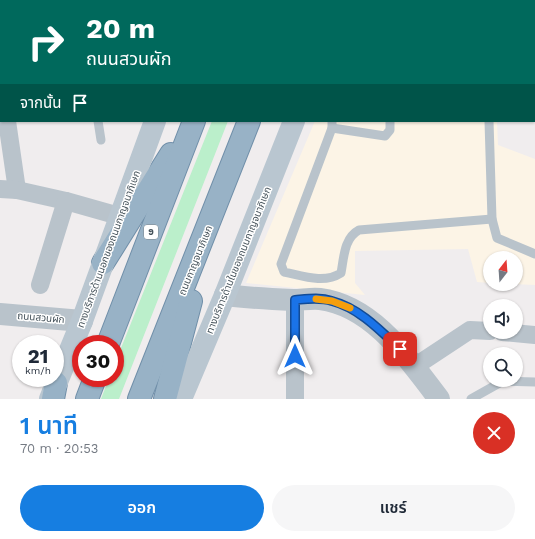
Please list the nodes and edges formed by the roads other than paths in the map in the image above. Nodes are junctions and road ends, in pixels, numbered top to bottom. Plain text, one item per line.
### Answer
1 (7, 122) edge
2 (98, 122) edge
3 (155, 122) edge
4 (192, 122) edge
5 (193, 122) edge
6 (249, 122) edge
7 (294, 122) edge
8 (390, 122) edge
9 (489, 122) edge
10 (332, 124) edge
11 (101, 140) dead end
12 (9, 190) edge
13 (66, 201) junction
14 (216, 207) junction
15 (119, 216) junction
16 (492, 219) junction
17 (535, 254) edge
18 (103, 263) junction
19 (40, 285) dead end
20 (225, 295) junction
21 (295, 300) junction
22 (0, 314) edge
23 (82, 321) junction
24 (483, 331) edge
25 (523, 334) edge
26 (111, 335) edge
27 (535, 335) edge
28 (414, 367) junction
29 (535, 382) edge
30 (92, 387) edge
31 (53, 394) edge
32 (87, 399) edge
33 (139, 399) edge
34 (165, 399) edge
35 (181, 399) edge
36 (295, 399) edge
37 (439, 399) edge
38 (471, 399) edge

1 - 12 street
2 - 11 lane
3 - 15 main road, ทางบริการด้านนอกของถนนกาญจนาภิเษก
4 - 18 highway
5 - 26 highway, 9
6 - 14 highway, ถนนกาญจนาภิเษก
7 - 20 main road, ทางบริการด้านในของถนนกาญจนาภิเษก
8 - 10 lane
9 - 16 lane
10 - 16 lane
12 - 13 street
13 - 15 street
13 - 19 street
14 - 33 highway, ถนนกาญจนาภิเษก
14 - 34 highway
15 - 18 main road, ทางบริการด้านนอกของถนนกาญจนาภิเษก
16 - 17 lane
18 - 23 main road, ทางบริการด้านนอกของถนนกาญจนาภิเษก
20 - 21 street
20 - 35 main road, ทางบริการด้านในของถนนกาญจนาภิเษก
21 - 28 street
21 - 36 street
22 - 23 street, ถนนสวนผัก
23 - 31 main road, ทางบริการด้านนอกของถนนกาญจนาภิเษก
24 - 28 street
25 - 27 street
28 - 37 street
29 - 38 lane
30 - 32 highway

